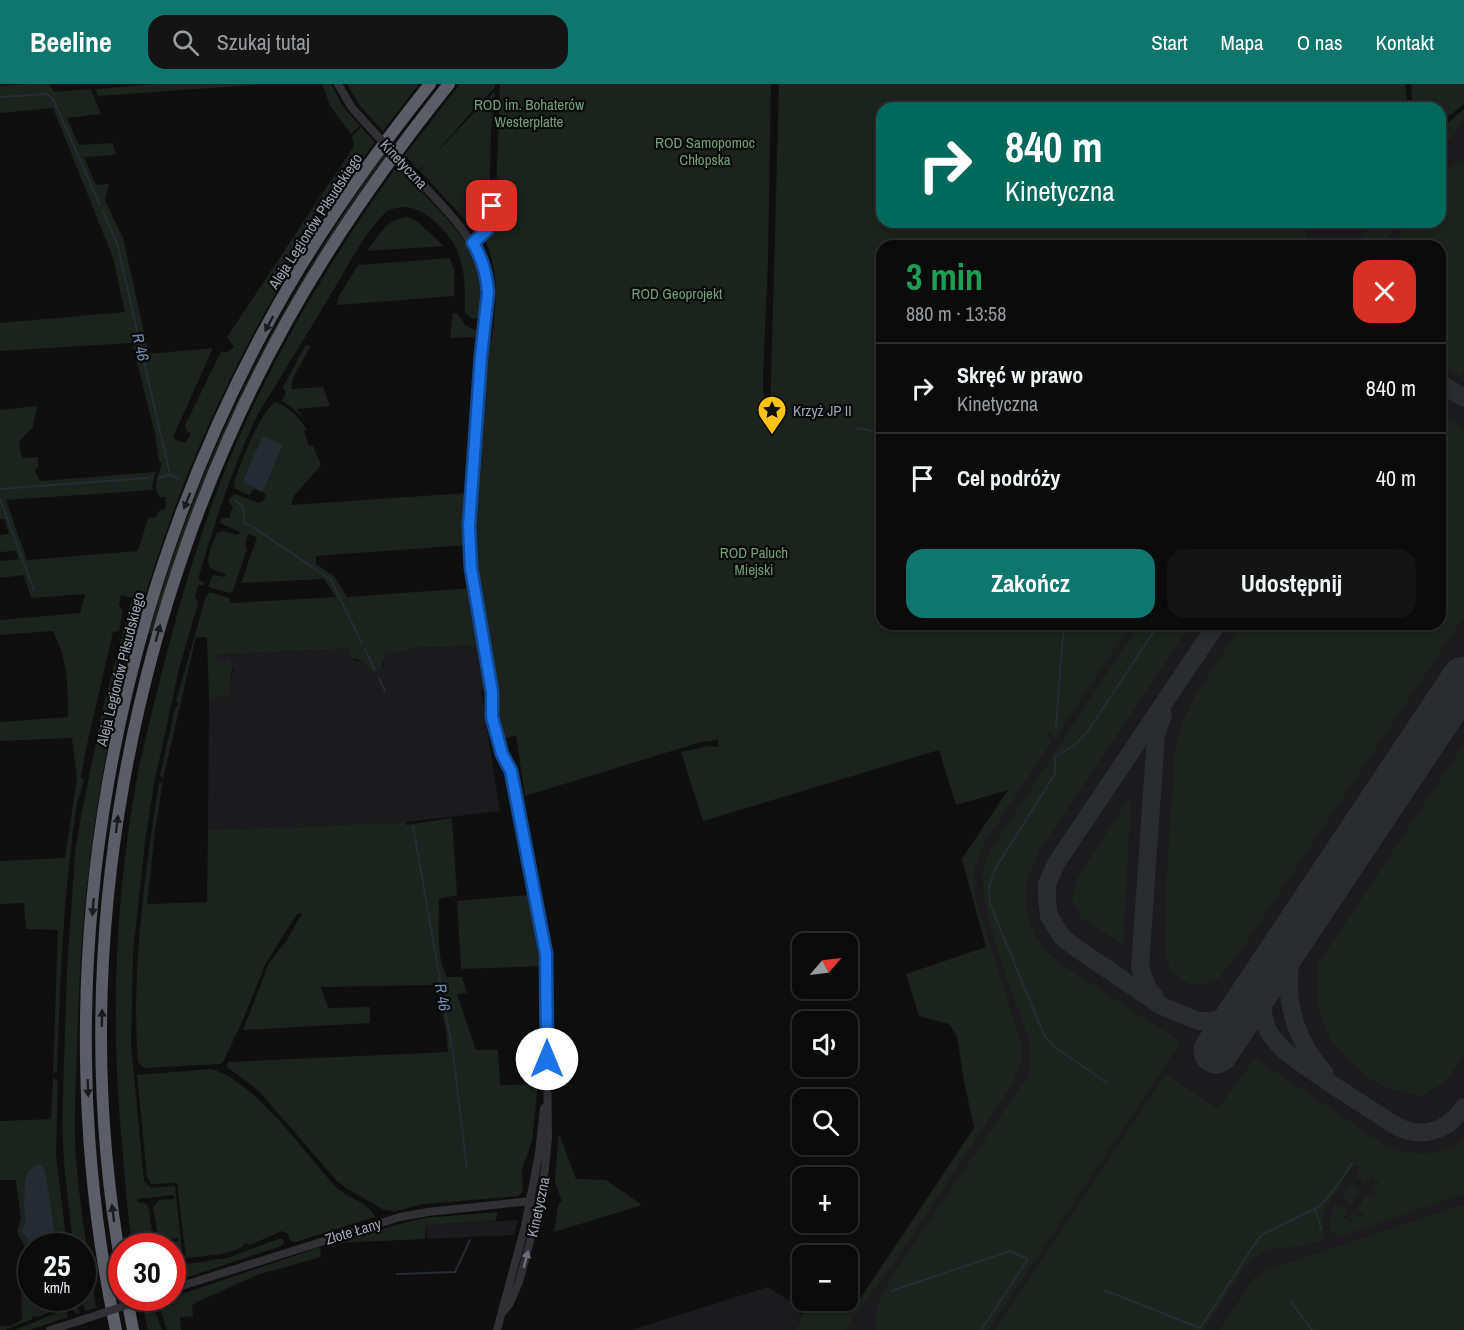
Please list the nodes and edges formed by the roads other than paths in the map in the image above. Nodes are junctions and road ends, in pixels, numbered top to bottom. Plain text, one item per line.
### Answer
1 (338, 84) edge
2 (430, 84) edge
3 (449, 84) edge
4 (492, 206) dead end
5 (473, 243) junction
6 (488, 298) junction
7 (485, 388) dead end
8 (546, 1095) junction
9 (540, 1200) junction
10 (530, 1202) junction
11 (116, 1233) edge
12 (186, 1285) edge
13 (108, 1311) edge
14 (130, 1311) edge
15 (503, 1312) junction
16 (50, 1330) edge
17 (116, 1330) edge
18 (134, 1330) edge
19 (496, 1330) edge

1 - 5 street, Kinetyczna, bridge
2 -> 17 highway, Aleja Legionów Piłsudskiego
11 -> 3 highway, Aleja Legionów Piłsudskiego
4 - 5 street
5 - 6 street, Kinetyczna
6 - 7 street, Kinetyczna
6 - 8 street, Kinetyczna
8 - 9 street, Kinetyczna
8 - 10 street, Kinetyczna
9 - 10 street, Złote Łany
15 -> 9 street, Kinetyczna
10 - 12 street, Złote Łany
10 - 15 street, Kinetyczna
13 - 16 street, bridge
14 - 18 highway
15 - 19 street, Kinetyczna

